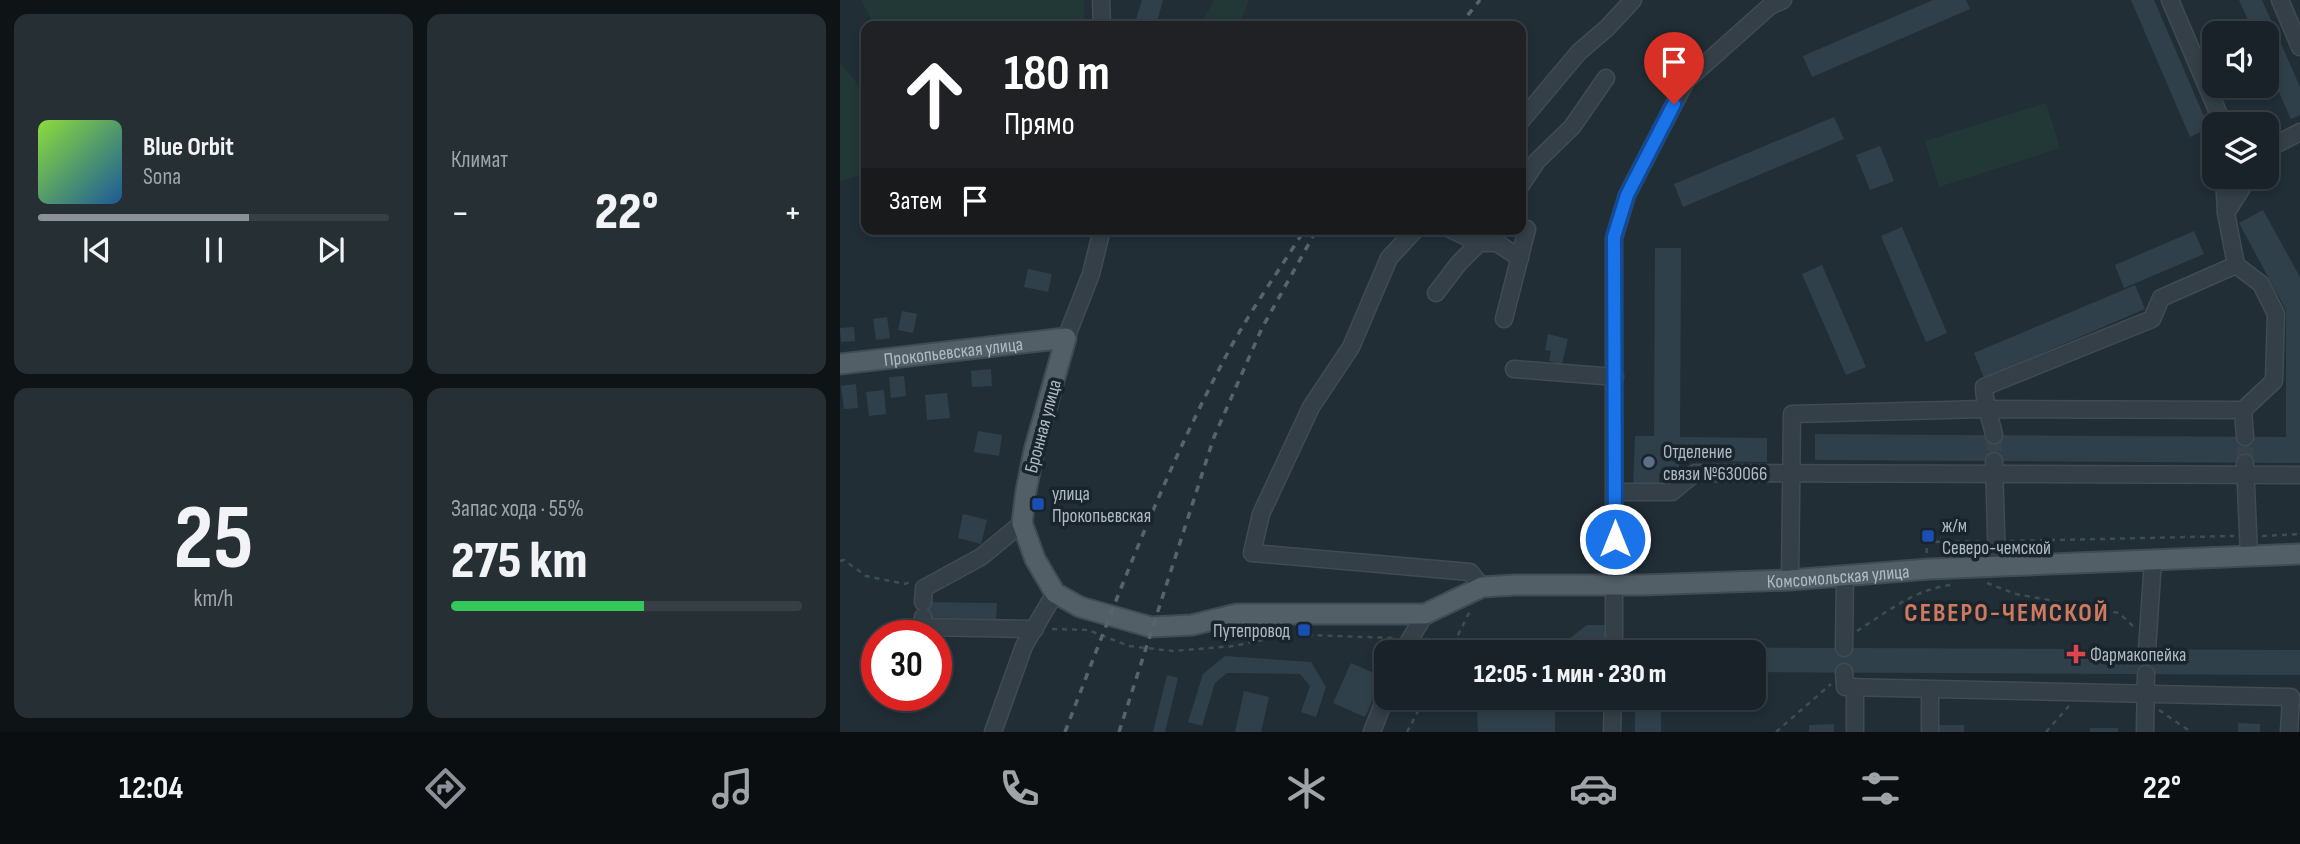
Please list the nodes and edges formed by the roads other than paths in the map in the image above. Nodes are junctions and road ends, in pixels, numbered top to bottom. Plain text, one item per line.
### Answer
1 (1101, 0) edge
2 (1633, 0) edge
3 (1783, 0) edge
4 (2170, 0) edge
5 (2280, 0) edge
6 (1102, 21) edge
7 (2300, 47) edge
8 (1606, 78) dead end
9 (2218, 112) edge
10 (1526, 115) edge
11 (2300, 132) edge
12 (2279, 143) edge
13 (1526, 178) edge
14 (2225, 189) edge
15 (2241, 189) edge
16 (2226, 213) junction
17 (1527, 229) dead end
18 (1526, 233) edge
19 (1101, 235) edge
20 (1410, 235) edge
21 (1526, 235) edge
22 (1484, 236) edge
23 (1520, 258) junction
24 (2236, 265) junction
25 (1436, 293) dead end
26 (1504, 319) dead end
27 (1066, 338) junction
28 (840, 364) edge
29 (1514, 369) dead end
30 (1615, 377) junction
31 (1985, 409) junction
32 (2243, 410) junction
33 (1994, 435) tunnel mouth
34 (2245, 437) tunnel mouth
35 (1994, 467) junction
36 (2245, 469) junction
37 (1791, 473) junction
38 (2300, 475) edge
39 (1615, 492) junction
40 (1023, 523) junction
41 (2300, 554) edge
42 (2249, 556) junction
43 (2153, 560) junction
44 (1997, 566) junction
45 (1845, 575) junction
46 (1790, 579) junction
47 (1616, 586) junction
48 (1482, 587) junction
49 (1055, 593) junction
50 (1425, 614) junction
51 (1035, 629) junction
52 (1409, 640) edge
53 (1614, 640) edge
54 (1844, 644) road end
55 (2148, 645) road end
56 (1843, 673) road end
57 (2146, 674) dead end
58 (1855, 687) junction
59 (1930, 690) junction
60 (2146, 698) junction
61 (1381, 710) edge
62 (1613, 710) edge
63 (993, 732) edge
64 (1372, 732) edge
65 (1612, 732) edge
66 (1855, 732) edge
67 (1930, 732) edge
68 (2145, 732) edge
69 (2289, 732) edge

1 - 6 street
2 - 10 street
3 - 30 street
4 - 9 street
5 - 7 street
8 - 13 street
11 - 12 street
14 - 16 street
15 - 16 street
16 - 24 street
17 - 18 street
19 - 27 street, Бронная улица
20 - 48 street
21 - 23 street
22 - 23 street
22 - 25 street
23 - 26 street
24 - 31 street
24 - 32 street
27 - 28 main road, Прокопьевская улица
27 - 40 main road, Бронная улица
29 - 30 street
30 - 39 street
31 - 32 street
31 - 33 street
31 - 37 street
32 - 34 street
35 - 36 street
35 - 37 street
35 - 44 street
36 - 38 street
36 - 42 street
37 - 39 street
37 - 46 street
39 - 47 street
40 - 49 main road, Бронная улица
40 - 51 street
41 - 42 main road, Комсомольская улица
42 - 43 main road, Комсомольская улица
43 - 44 main road, Комсомольская улица
43 - 55 street
44 - 45 main road, Комсомольская улица
45 - 46 main road, Комсомольская улица
45 - 54 street
46 - 47 main road, Комсомольская улица
47 - 48 main road, Комсомольская улица
47 - 53 street
48 - 50 main road, Комсомольская улица
49 - 50 main road
49 - 51 street
50 - 52 street
51 - 63 street
56 - 58 street
57 - 60 street
58 - 59 street
58 - 66 street
59 - 60 street
59 - 67 street
60 - 68 street
60 - 69 street
61 - 64 street
62 - 65 street

